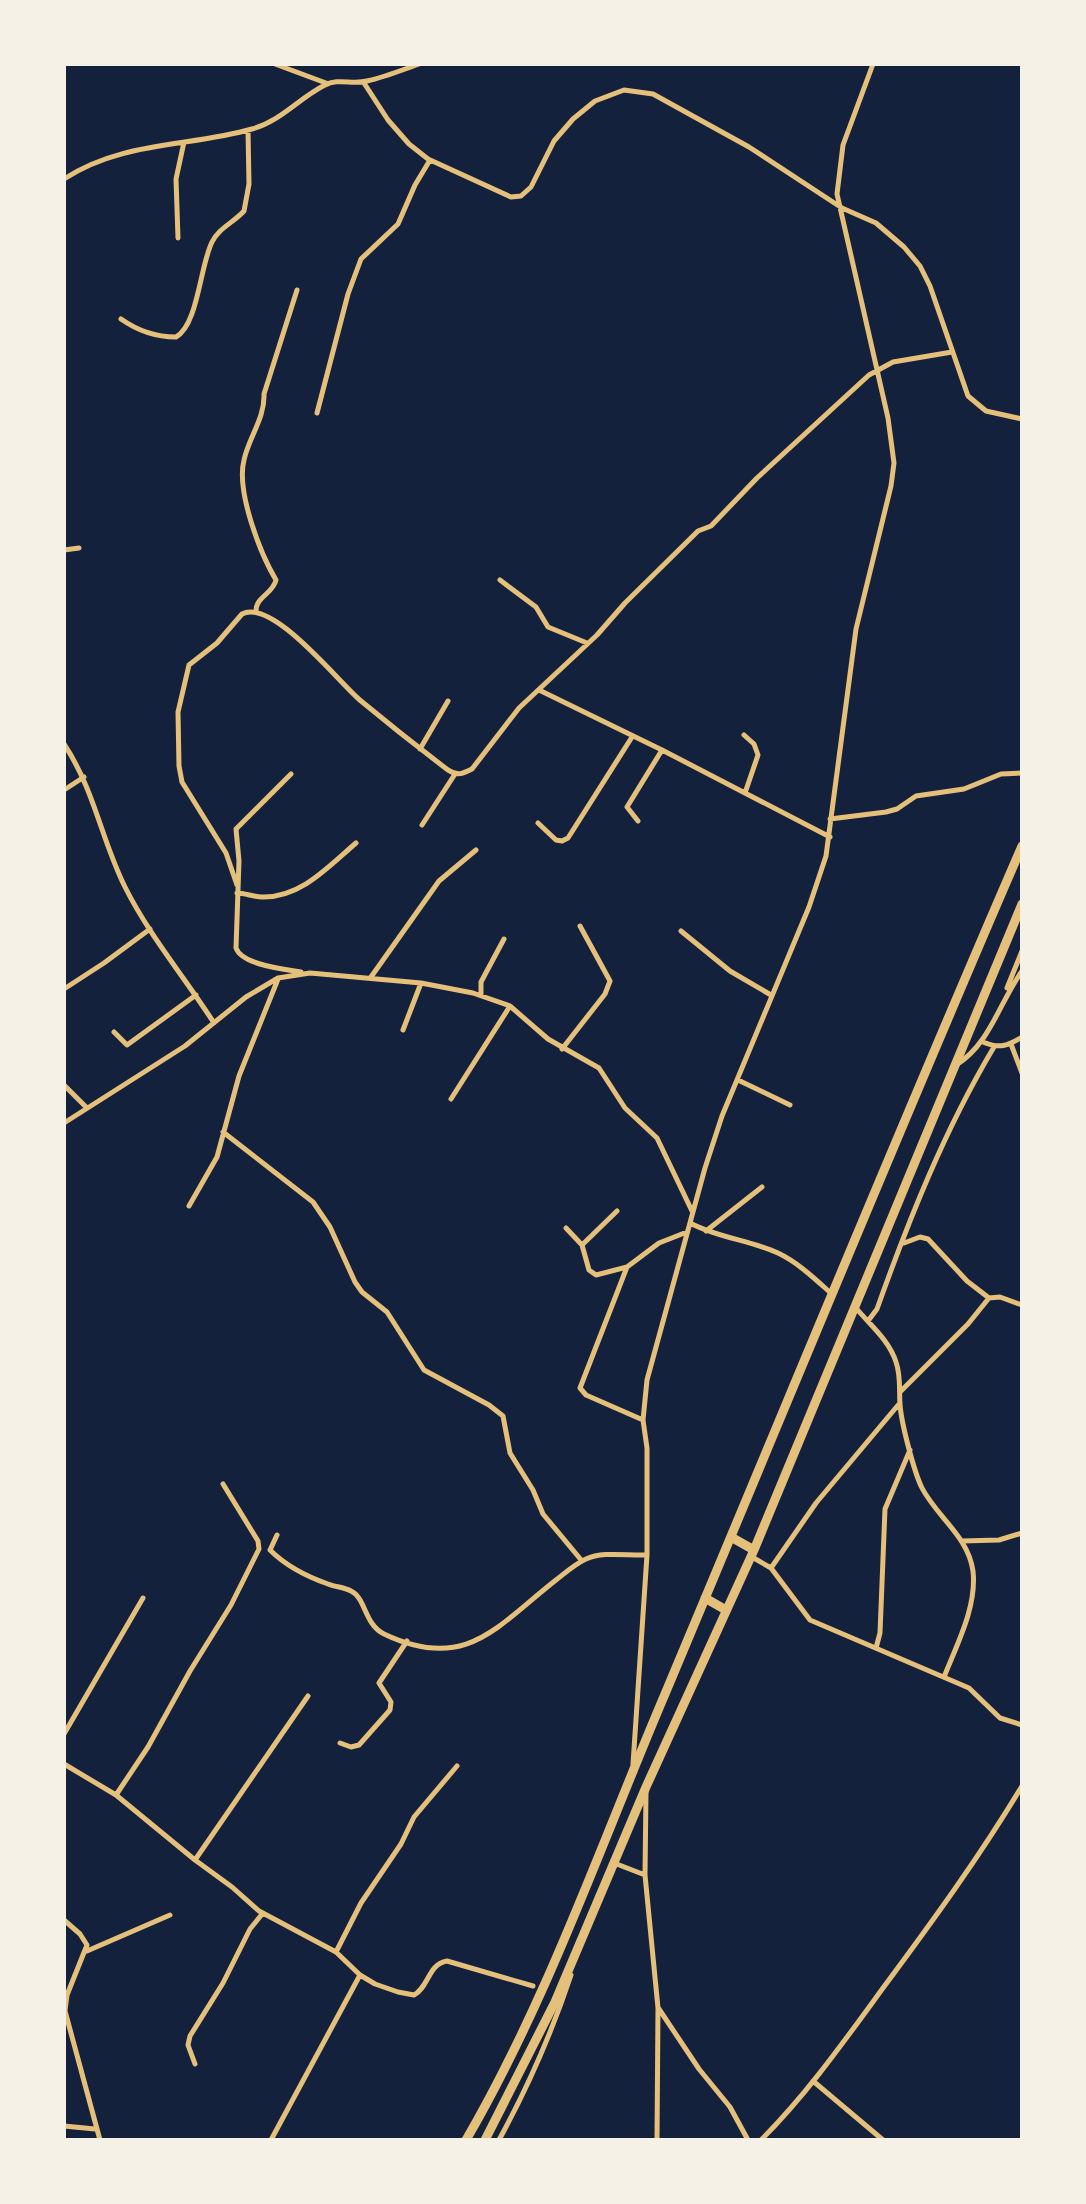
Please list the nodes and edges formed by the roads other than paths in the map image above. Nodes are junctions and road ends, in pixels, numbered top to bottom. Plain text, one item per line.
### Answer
1 (275, 64) edge
2 (419, 64) edge
3 (873, 64) edge
4 (364, 83) junction
5 (327, 84) junction
6 (248, 130) junction
7 (184, 142) junction
8 (430, 160) junction
9 (64, 170) edge
10 (72, 174) junction
11 (64, 179) edge
12 (842, 208) junction
13 (178, 238) dead end
14 (297, 290) dead end
15 (121, 319) dead end
16 (952, 352) junction
17 (877, 369) junction
18 (317, 413) dead end
19 (1022, 419) edge
20 (79, 548) dead end
21 (64, 550) edge
22 (500, 580) dead end
23 (256, 612) junction
24 (587, 643) junction
25 (539, 690) junction
26 (448, 701) dead end
27 (744, 735) dead end
28 (632, 737) junction
29 (64, 744) edge
30 (420, 749) junction
31 (662, 750) junction
32 (1022, 773) edge
33 (291, 774) dead end
34 (455, 774) junction
35 (84, 777) junction
36 (64, 790) edge
37 (745, 793) junction
38 (830, 819) junction
39 (638, 821) dead end
40 (538, 823) dead end
41 (422, 825) dead end
42 (830, 837) junction
43 (356, 843) dead end
44 (1022, 846) edge
45 (476, 850) dead end
46 (237, 885) junction
47 (237, 893) junction
48 (1022, 904) edge
49 (580, 926) dead end
50 (150, 929) junction
51 (681, 931) dead end
52 (504, 939) dead end
53 (1022, 951) edge
54 (1022, 971) edge
55 (310, 973) junction
56 (371, 977) junction
57 (278, 978) junction
58 (421, 983) junction
59 (64, 989) edge
60 (196, 995) junction
61 (481, 995) junction
62 (771, 995) junction
63 (510, 1006) junction
64 (999, 1010) junction
65 (214, 1023) junction
66 (403, 1030) dead end
67 (114, 1032) dead end
68 (1022, 1037) edge
69 (982, 1042) junction
70 (1011, 1044) junction
71 (994, 1047) junction
72 (562, 1049) junction
73 (955, 1066) junction
74 (1022, 1073) edge
75 (738, 1080) junction
76 (64, 1085) edge
77 (451, 1099) dead end
78 (790, 1105) dead end
79 (87, 1108) junction
80 (64, 1123) edge
81 (223, 1132) junction
82 (762, 1187) dead end
83 (189, 1206) dead end
84 (617, 1211) dead end
85 (693, 1212) junction
86 (690, 1223) junction
87 (566, 1228) dead end
88 (706, 1231) junction
89 (687, 1232) junction
90 (904, 1243) junction
91 (582, 1245) junction
92 (627, 1267) junction
93 (833, 1295) junction
94 (989, 1298) junction
95 (1022, 1305) edge
96 (855, 1307) junction
97 (868, 1321) junction
98 (900, 1392) junction
99 (900, 1403) junction
100 (643, 1420) junction
101 (910, 1449) junction
102 (223, 1484) dead end
103 (1022, 1533) edge
104 (277, 1535) dead end
105 (731, 1537) junction
106 (962, 1541) junction
107 (752, 1553) junction
108 (647, 1555) junction
109 (582, 1561) junction
110 (771, 1568) junction
111 (143, 1598) dead end
112 (705, 1598) junction
113 (726, 1610) junction
114 (407, 1641) junction
115 (876, 1648) junction
116 (944, 1677) junction
117 (308, 1696) dead end
118 (1022, 1725) edge
119 (64, 1734) edge
120 (340, 1743) dead end
121 (64, 1764) edge
122 (457, 1766) dead end
123 (632, 1771) junction
124 (1022, 1786) edge
125 (646, 1787) junction
126 (116, 1795) junction
127 (195, 1860) junction
128 (614, 1863) junction
129 (645, 1875) junction
130 (263, 1913) junction
131 (170, 1915) dead end
132 (64, 1920) edge
133 (581, 1943) junction
134 (86, 1951) junction
135 (336, 1952) junction
136 (360, 1975) junction
137 (533, 1986) dead end
138 (658, 2008) junction
139 (195, 2064) dead end
140 (813, 2081) junction
141 (64, 2126) edge
142 (95, 2129) junction
143 (100, 2140) edge
144 (271, 2140) edge
145 (466, 2140) edge
146 (485, 2140) edge
147 (499, 2140) edge
148 (657, 2140) edge
149 (748, 2140) edge
150 (761, 2140) edge
151 (883, 2140) edge

1 - 5 street
2 - 4 street
3 - 12 street
4 - 5 street
4 - 8 street
5 - 6 street
6 - 7 street
6 - 15 street
7 - 10 street
7 - 13 street
8 - 12 street
8 - 18 street
9 - 10 street
10 - 11 street
12 - 16 street
12 - 17 street
14 - 23 street
16 - 17 street
16 - 19 street
17 - 24 street
17 - 38 street
20 - 21 street
22 - 24 street
23 - 30 street
23 - 46 street
24 - 25 street
25 - 28 street
25 - 34 street
26 - 30 street
27 - 37 street
28 - 31 street
28 - 40 street
29 - 35 street
30 - 34 street
31 - 37 street
31 - 39 street
32 - 38 street
33 - 46 street
34 - 41 street
35 - 36 street
35 - 50 street
37 - 42 street
38 - 42 street
42 - 62 street
43 - 47 street
44 - 93 highway
45 - 56 street
46 - 47 street
47 - 55 street
48 - 73 highway
49 - 72 street
50 - 59 street
50 - 60 street
51 - 62 street
52 - 61 street
53 - 64 street
54 - 64 street
55 - 56 street
55 - 57 street
56 - 58 street
57 - 65 street
57 - 81 street
58 - 61 street
58 - 66 street
60 - 65 street
60 - 67 street
61 - 63 street
62 - 75 street
63 - 72 street
63 - 77 street
64 - 69 street
65 - 79 street
68 - 70 street
69 - 71 street
69 - 73 street
70 - 71 street
70 - 74 street
71 - 90 street
72 - 85 street
73 - 96 highway
75 - 78 street
75 - 85 street
76 - 79 street
79 - 80 street
81 - 83 street
81 - 109 street
82 - 88 street
84 - 91 street
85 - 86 street
86 - 88 street
86 - 89 street
87 - 91 street
88 - 93 street
89 - 92 street
89 - 100 street
90 - 94 street
90 - 97 street
91 - 92 street
92 - 100 street
93 - 105 highway
94 - 95 street
94 - 98 street
96 - 97 street
96 - 107 highway
97 - 98 street
98 - 99 street
99 - 101 street
99 - 110 street
100 - 108 street
101 - 106 street
101 - 115 street
102 - 126 street
103 - 106 street
104 - 114 street
105 - 107 highway
105 - 112 highway
106 - 116 street
107 - 110 street
107 - 113 highway
108 - 109 street
108 - 123 street
109 - 114 street
110 - 115 street
111 - 119 street
112 - 113 highway
112 - 123 highway
113 - 125 highway
114 - 120 street
115 - 116 street
116 - 118 street
117 - 127 street
121 - 126 street
122 - 135 street
123 - 145 highway
124 - 140 street
125 - 128 highway
125 - 129 street
126 - 127 street
127 - 130 street
128 - 129 street
128 - 133 highway
129 - 138 street
130 - 135 street
130 - 139 street
131 - 134 street
132 - 134 street
133 - 146 highway
133 - 147 street
134 - 142 street
135 - 136 street
136 - 137 street
136 - 144 street
138 - 148 street
138 - 149 street
140 - 150 street
140 - 151 street
141 - 142 street
142 - 143 street

